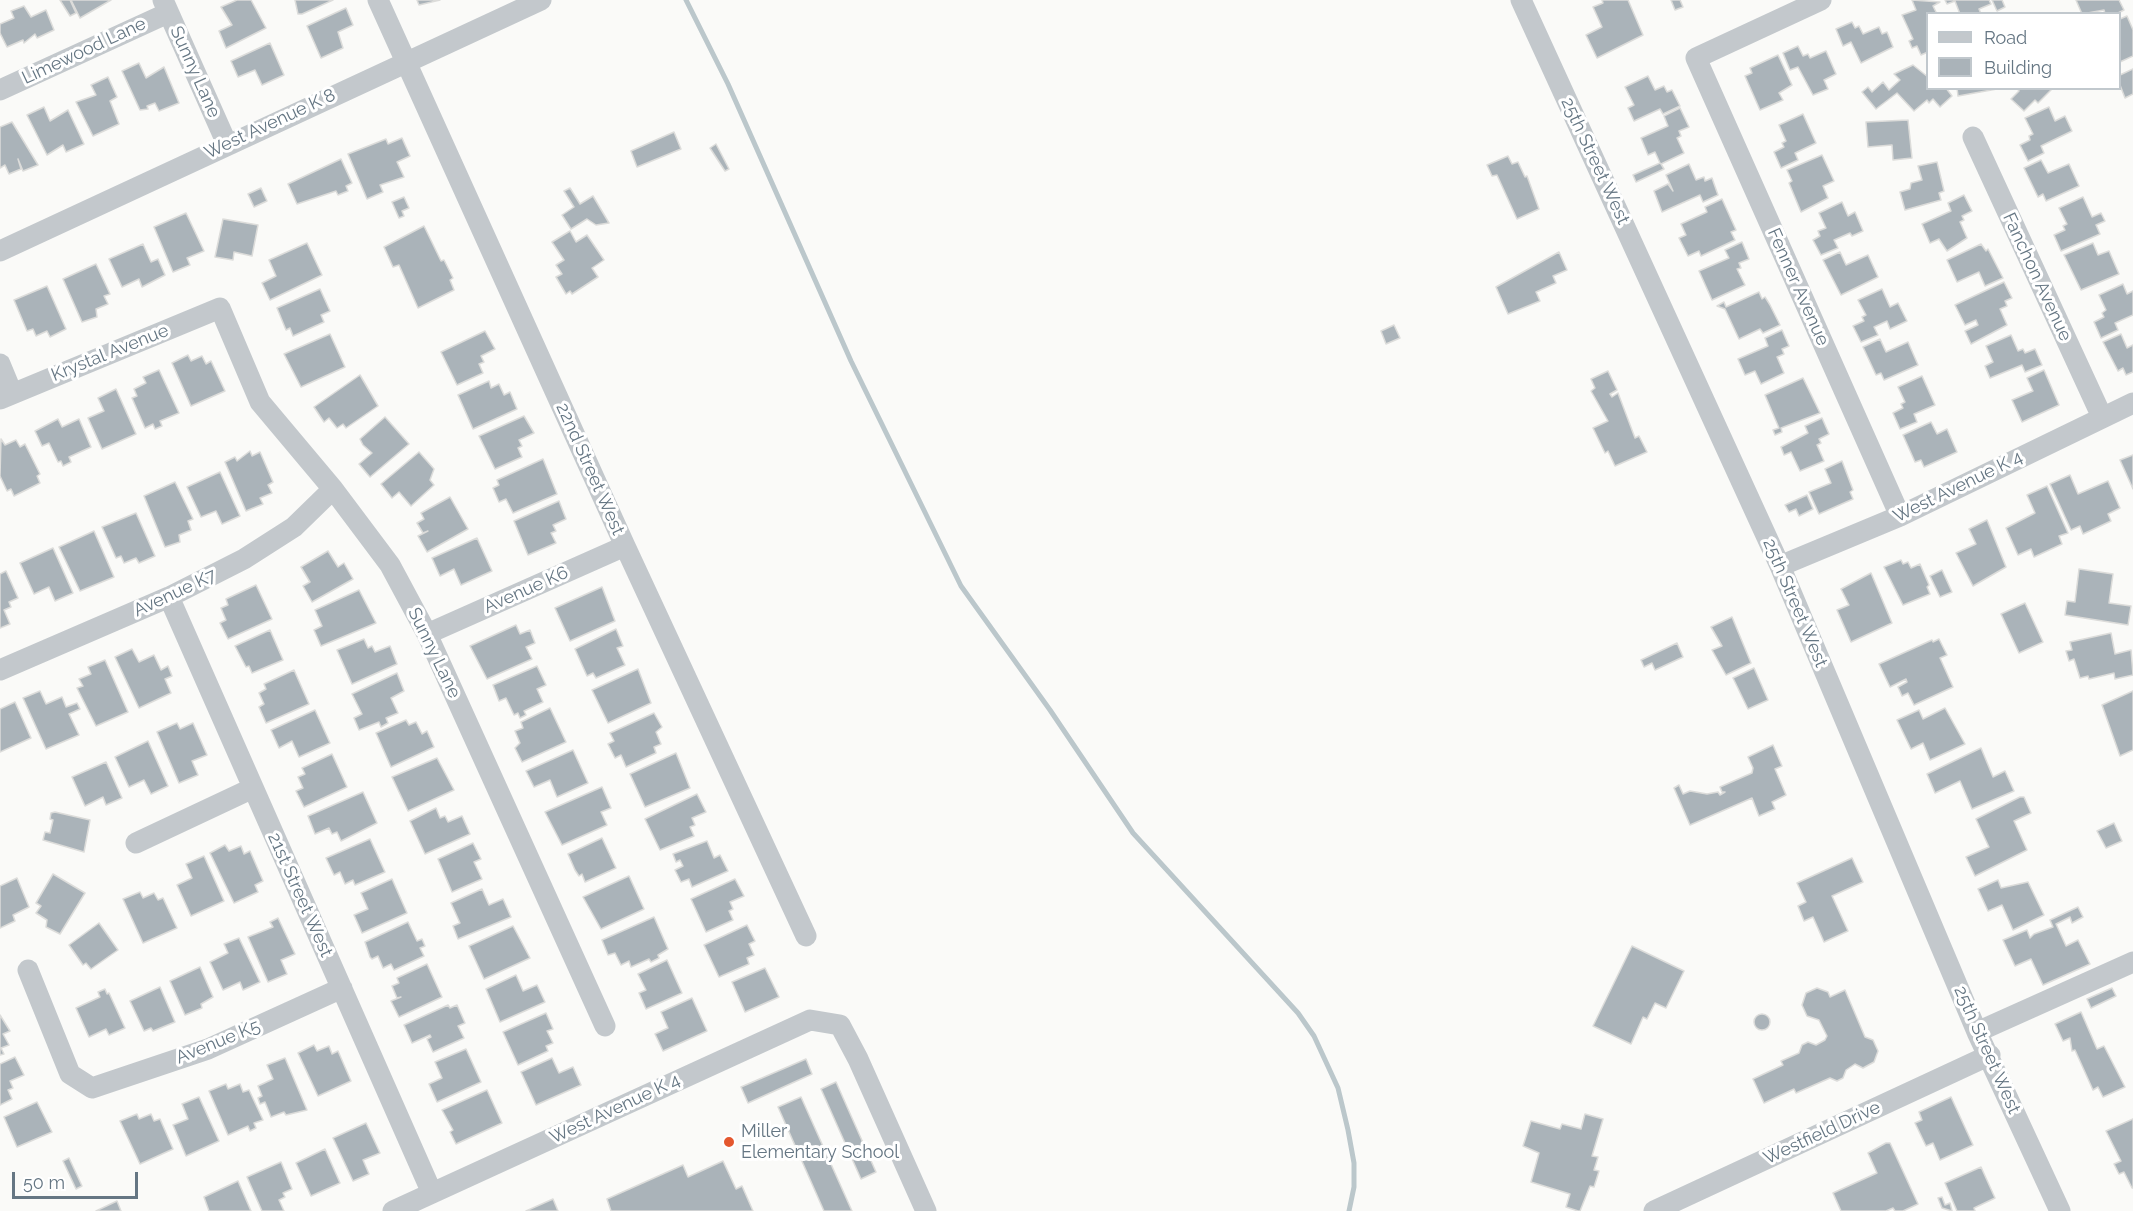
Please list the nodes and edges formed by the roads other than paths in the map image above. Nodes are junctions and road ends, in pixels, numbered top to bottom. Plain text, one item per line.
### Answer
1 (378, 0) edge
2 (541, 0) edge
3 (1521, 0) edge
4 (1821, 0) edge
5 (166, 6) edge
6 (405, 61) junction
7 (0, 90) edge
8 (1973, 137) dead end
9 (227, 144) junction
10 (0, 251) edge
11 (220, 308) joint
12 (0, 364) edge
13 (6, 396) edge
14 (2133, 403) edge
15 (2102, 417) junction
16 (333, 489) junction
17 (1900, 516) junction
18 (625, 546) junction
19 (1780, 566) junction
20 (169, 597) junction
21 (427, 634) junction
22 (0, 670) edge
23 (253, 788) junction
24 (136, 843) dead end
25 (806, 936) dead end
26 (2133, 962) edge
27 (28, 970) dead end
28 (342, 988) junction
29 (605, 1026) dead end
30 (1977, 1032) junction
31 (1990, 1055) junction
32 (432, 1193) junction
33 (393, 1211) edge
34 (926, 1211) edge
35 (1654, 1211) edge
36 (2060, 1211) edge

1 - 6 street, 22nd Street West
2 - 6 street, West Avenue K 8
3 - 19 street, 25th Street West
4 - 17 street, Fenner Avenue
5 - 7 street, Limewood Lane
5 - 9 street, Sunny Lane
6 - 9 street, West Avenue K 8
6 - 18 street, 22nd Street West
8 - 15 street, Fanchon Avenue
9 - 10 street, West Avenue K 8
11 - 13 street, Krystal Avenue
11 - 16 street, Sunny Lane
12 - 13 street
14 - 15 street, West Avenue K 4
15 - 17 street, West Avenue K 4
16 - 20 street, Avenue K7
16 - 21 street, Sunny Lane
17 - 19 street, West Avenue K 4
18 - 21 street, Avenue K6
18 - 25 street, 22nd Street West
19 - 30 street, 25th Street West
20 - 22 street, Avenue K7
20 - 23 street, 21st Street West
21 - 29 street, Sunny Lane
23 - 24 street
23 - 28 street, 21st Street West
26 - 30 street
27 - 28 street, Avenue K5
28 - 32 street, 21st Street West
30 - 31 street, 25th Street West
31 - 35 street, Westfield Drive
31 - 36 street, 25th Street West
32 - 33 street, West Avenue K 4
32 - 34 street, West Avenue K 4

